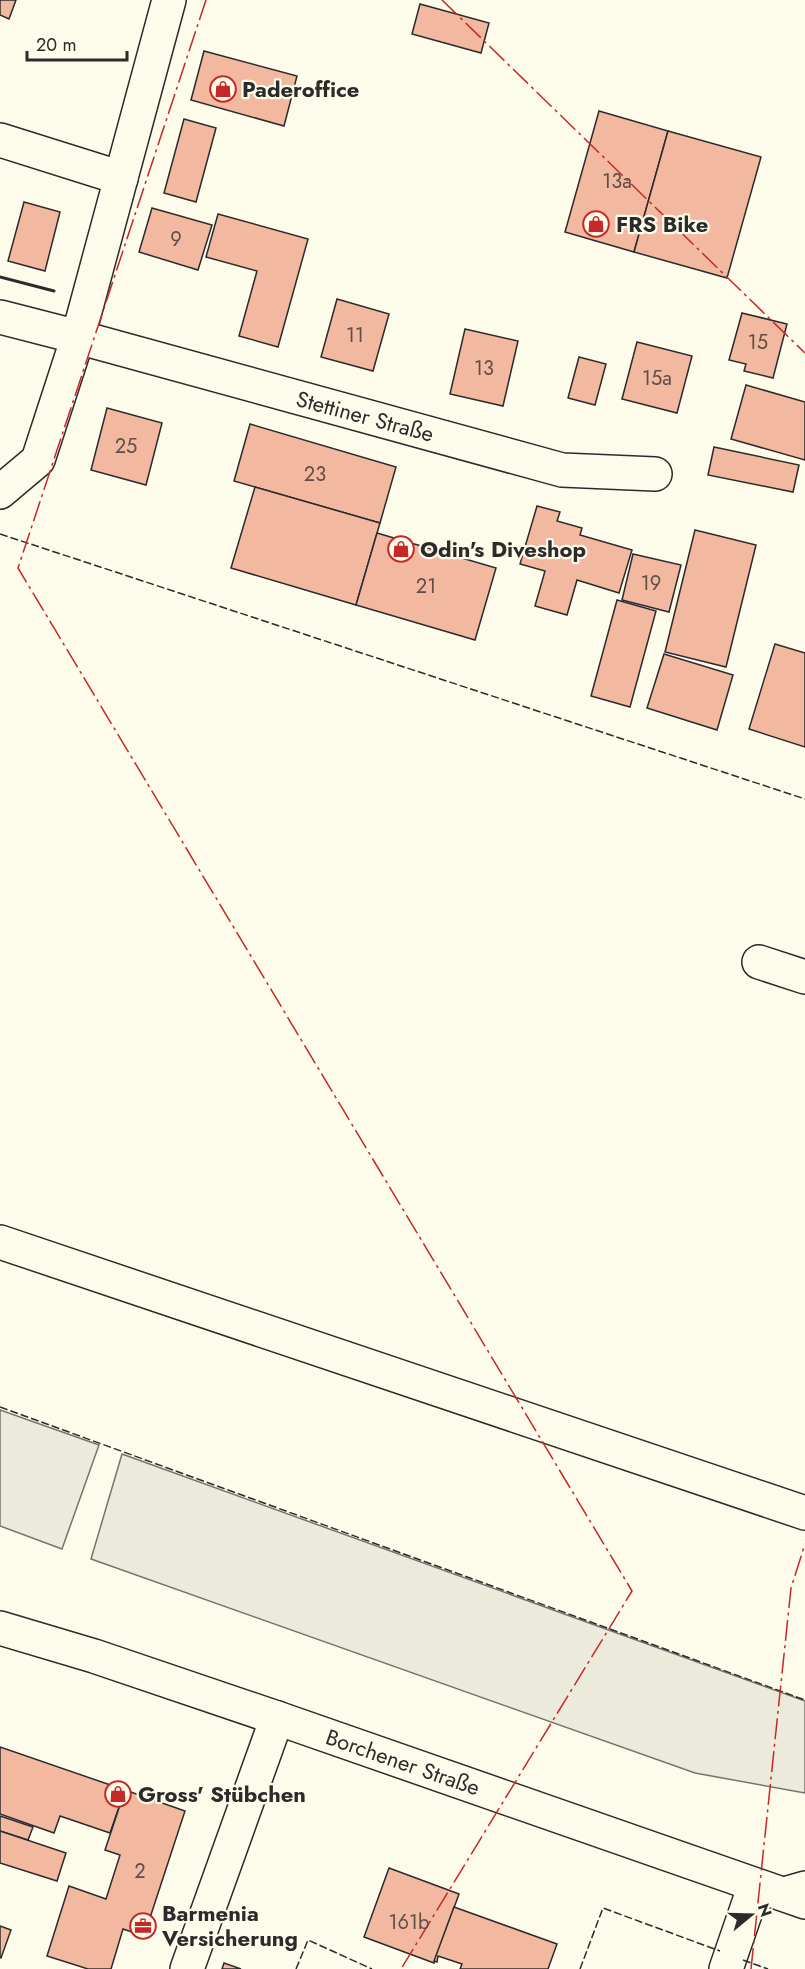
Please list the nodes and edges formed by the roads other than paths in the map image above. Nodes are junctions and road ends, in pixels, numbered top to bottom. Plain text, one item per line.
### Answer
1 (170, 0) edge
2 (0, 140) edge
3 (121, 178) junction
4 (0, 317) edge
5 (78, 337) junction
6 (655, 474) dead end
7 (0, 492) edge
8 (759, 962) dead end
9 (805, 977) edge
10 (0, 1242) edge
11 (805, 1513) edge
12 (0, 1628) edge
13 (277, 1718) junction
14 (787, 1892) edge
15 (187, 1969) edge
16 (726, 1969) edge

1 - 3 street
2 - 3 street
3 - 5 street
4 - 5 street, Stettiner Straße
5 - 6 street, Stettiner Straße
5 - 7 street
8 - 9 street
10 - 11 street
12 - 13 street, Borchener Straße
13 - 14 street, Borchener Straße
13 - 15 street
14 - 16 street

